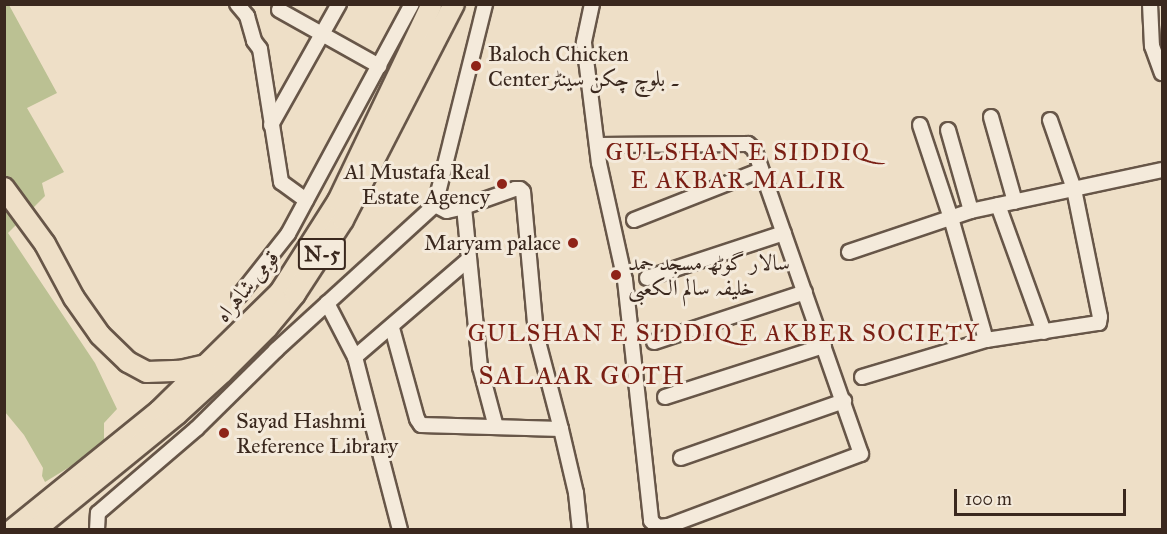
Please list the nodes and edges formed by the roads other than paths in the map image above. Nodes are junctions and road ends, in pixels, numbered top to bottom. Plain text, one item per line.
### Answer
1 (237, 4) edge
2 (339, 4) edge
3 (412, 4) edge
4 (432, 4) edge
5 (454, 4) edge
6 (485, 4) edge
7 (592, 4) edge
8 (1150, 4) edge
9 (279, 10) dead end
10 (323, 34) junction
11 (379, 66) junction
12 (1162, 73) edge
13 (991, 117) dead end
14 (1050, 120) dead end
15 (271, 125) junction
16 (920, 125) dead end
17 (948, 130) dead end
18 (597, 145) junction
19 (761, 170) junction
20 (1162, 170) edge
21 (4, 188) edge
22 (1074, 189) junction
23 (306, 200) junction
24 (1015, 202) junction
25 (435, 205) junction
26 (998, 205) junction
27 (464, 207) junction
28 (971, 211) junction
29 (951, 218) junction
30 (634, 220) dead end
31 (784, 233) junction
32 (849, 252) dead end
33 (469, 259) junction
34 (646, 278) dead end
35 (805, 292) junction
36 (239, 296) dead end
37 (327, 303) junction
38 (392, 327) junction
39 (1044, 332) junction
40 (986, 340) junction
41 (654, 342) dead end
42 (824, 346) junction
43 (355, 357) junction
44 (207, 365) junction
45 (862, 377) dead end
46 (665, 397) dead end
47 (844, 401) junction
48 (496, 427) junction
49 (561, 429) junction
50 (120, 453) junction
51 (681, 458) dead end
52 (12, 530) edge
53 (35, 530) edge
54 (98, 530) edge
55 (400, 530) edge
56 (580, 530) edge

1 - 15 street
2 - 10 street
3 - 11 street
4 - 44 highway, قومی شاہراہ / N-5
5 - 50 highway, قومی شاہراہ / N-5
6 - 25 street
7 - 18 street
8 - 12 street
9 - 10 street
10 - 11 street
10 - 15 street
11 - 23 street
13 - 24 street
14 - 22 street
15 - 23 street
16 - 29 street
17 - 28 street
18 - 19 street
18 - 47 street
19 - 30 street
19 - 31 street
20 - 22 street
21 - 44 highway
22 - 24 street
22 - 39 street
23 - 36 street
24 - 26 street
25 - 27 street
25 - 37 street
26 - 28 street
26 - 39 street
27 - 33 street
27 - 49 street
28 - 29 street
29 - 32 street
29 - 40 street
31 - 34 street
31 - 35 street
33 - 38 street
33 - 48 street
35 - 41 street
35 - 42 street
37 - 43 street
37 - 54 street
38 - 43 street
38 - 48 street
39 - 40 street
40 - 45 street
42 - 46 street
42 - 47 street
43 - 55 street
44 - 50 highway, قومی شاہراہ / N-5
47 - 51 street
48 - 49 street
49 - 56 street
50 - 52 highway, قومی شاہراہ / N-5
50 - 53 highway, قومی شاہراہ / N-5

